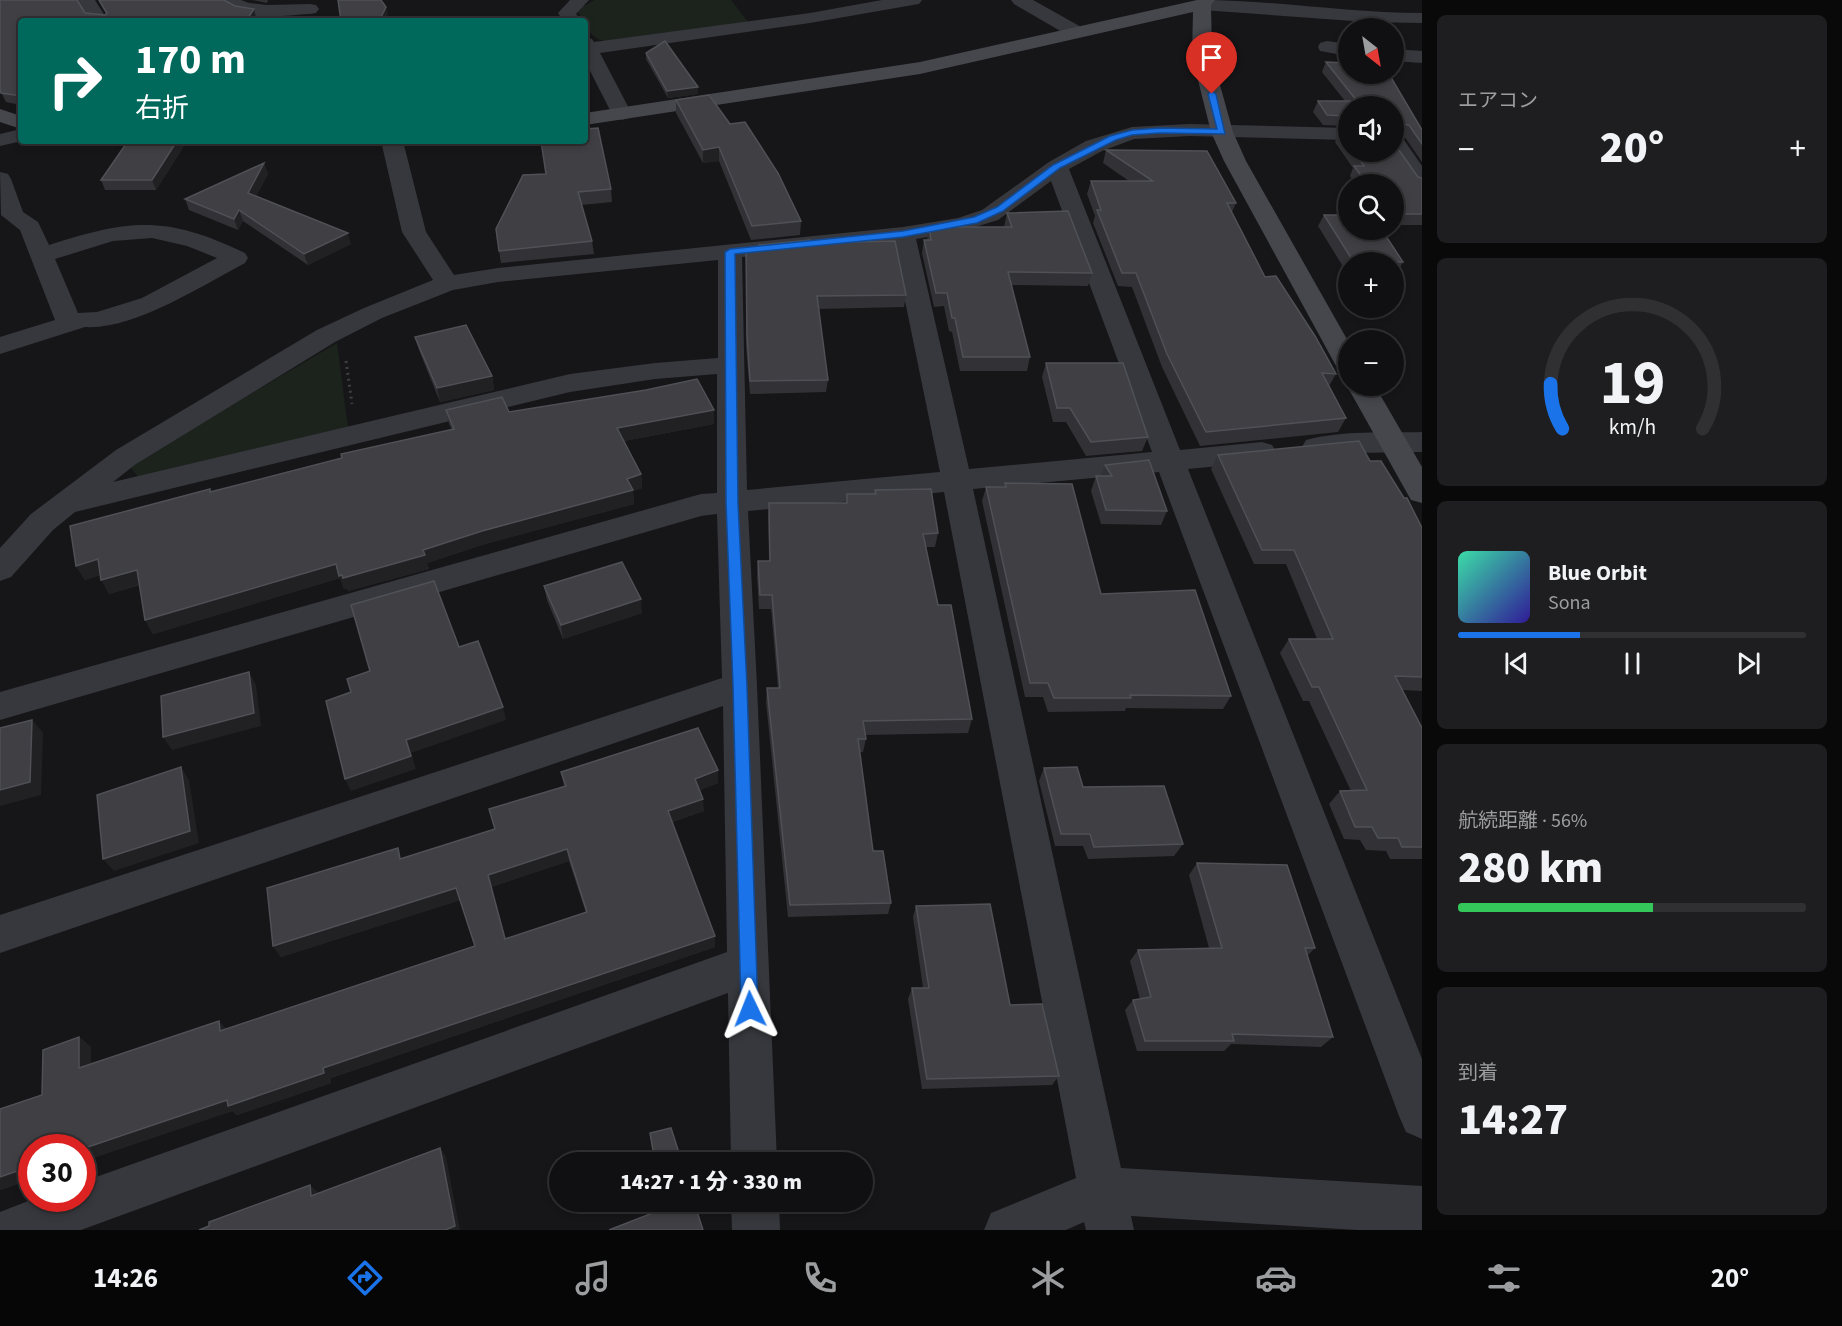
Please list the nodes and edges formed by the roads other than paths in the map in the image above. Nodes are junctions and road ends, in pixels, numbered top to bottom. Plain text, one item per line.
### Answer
1 (86, 0) edge
2 (230, 0) edge
3 (580, 0) edge
4 (913, 0) edge
5 (1020, 0) edge
6 (1204, 2) edge
7 (312, 10) edge
8 (97, 18) edge
9 (570, 18) edge
10 (1422, 18) edge
11 (1076, 32) junction
12 (588, 46) edge
13 (1327, 47) dead end
14 (588, 48) edge
15 (1338, 49) edge
16 (1404, 56) edge
17 (1422, 57) edge
18 (622, 114) junction
19 (0, 115) edge
20 (588, 119) edge
21 (18, 122) edge
22 (1222, 132) junction
23 (1338, 135) edge
24 (18, 136) edge
25 (0, 140) edge
26 (393, 144) edge
27 (1404, 146) edge
28 (1057, 166) junction
29 (0, 179) edge
30 (1422, 181) edge
31 (6, 217) edge
32 (903, 234) junction
33 (730, 252) junction
34 (42, 255) junction
35 (447, 283) junction
36 (69, 322) junction
37 (0, 346) edge
38 (1338, 346) edge
39 (730, 365) junction
40 (1367, 396) edge
41 (1393, 442) junction
42 (1422, 442) edge
43 (1171, 461) junction
44 (957, 482) junction
45 (1422, 493) edge
46 (732, 503) junction
47 (62, 505) junction
48 (0, 569) edge
49 (740, 686) junction
50 (0, 706) edge
51 (0, 934) edge
52 (748, 965) junction
53 (1422, 1116) edge
54 (754, 1152) edge
55 (1106, 1210) edge
56 (1422, 1210) edge
57 (755, 1212) edge
58 (15, 1230) edge
59 (756, 1230) edge
60 (1008, 1230) edge

1 - 8 street
2 - 7 street
3 - 9 street
4 - 12 street
5 - 11 street
6 - 10 street
6 - 11 street
6 - 22 street
11 - 18 street
13 - 15 street
14 - 18 street
16 - 17 street
18 - 20 street
19 - 21 street
22 - 23 street
22 - 28 street
22 - 38 street
24 - 25 street
26 - 35 street
27 - 30 street
28 - 32 street
28 - 43 street
29 - 31 street
31 - 34 street
32 - 33 street
32 - 44 street
33 - 35 street
33 - 39 street
34 - 36 street
34 - 36 street
35 - 47 street
36 - 37 street
39 - 46 street
39 - 47 street
40 - 41 street
41 - 42 street
41 - 43 street
41 - 45 street
43 - 44 street
43 - 53 street
44 - 46 street
44 - 55 street
46 - 49 street
46 - 50 street
47 - 48 street
49 - 51 street
49 - 52 street
52 - 54 street
52 - 58 street
55 - 56 street
55 - 60 street
57 - 59 street

